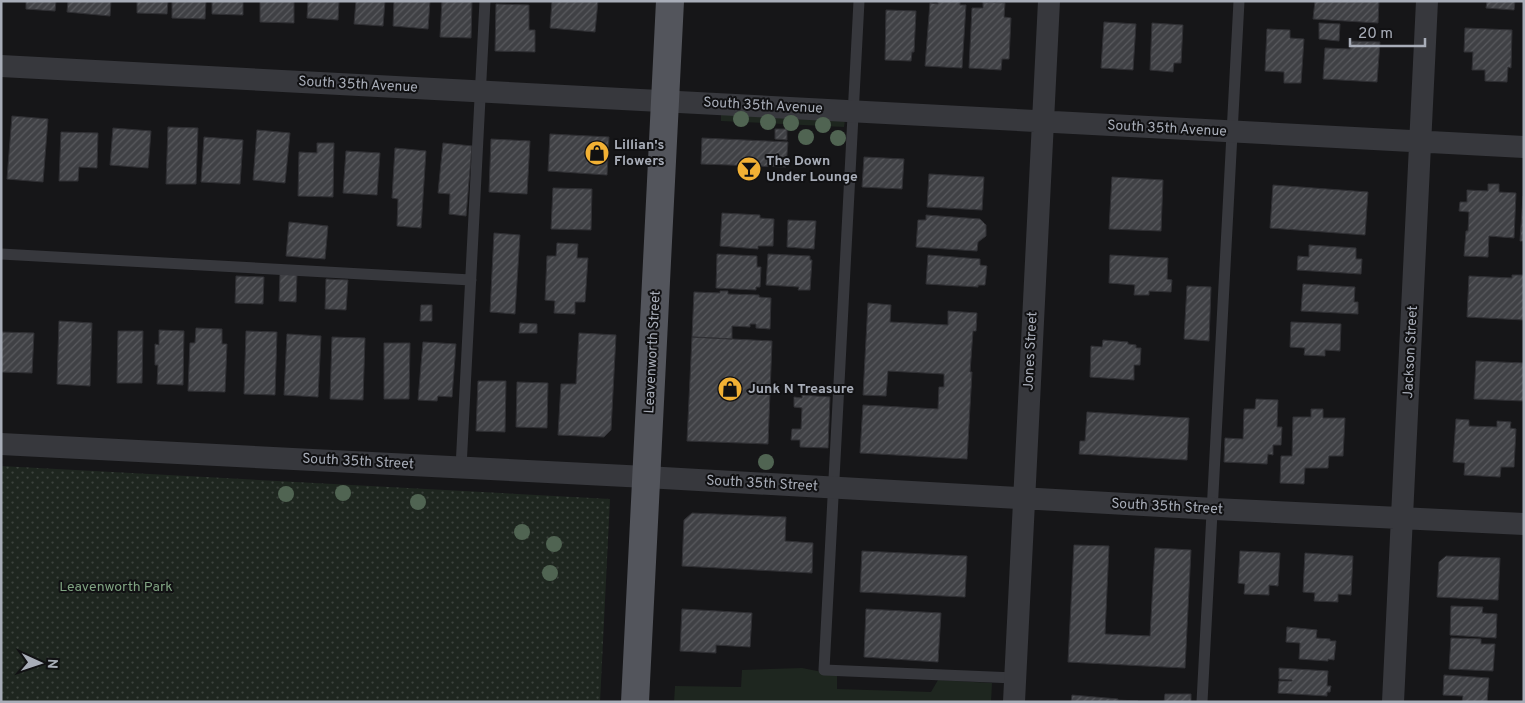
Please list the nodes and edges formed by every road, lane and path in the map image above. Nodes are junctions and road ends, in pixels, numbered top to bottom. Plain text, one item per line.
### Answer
1 (485, 1) edge
2 (670, 1) edge
3 (859, 1) edge
4 (1049, 1) edge
5 (1239, 1) edge
6 (1428, 1) edge
7 (1, 66) edge
8 (480, 91) junction
9 (665, 102) junction
10 (853, 110) junction
11 (1042, 122) junction
12 (1232, 133) junction
13 (1421, 143) junction
14 (1524, 147) edge
15 (1, 254) edge
16 (471, 280) junction
17 (1, 444) edge
18 (461, 468) junction
19 (646, 477) junction
20 (834, 488) junction
21 (1024, 499) junction
22 (1214, 509) junction
23 (1402, 517) junction
24 (1524, 524) edge
25 (1016, 678) junction
26 (635, 702) edge
27 (1014, 702) edge
28 (1202, 702) edge
29 (1393, 702) edge

1 - 8 lane
2 - 9 main road, Leavenworth Street
3 - 10 lane
4 - 11 street, Jones Street
5 - 12 lane
6 - 13 street, Jackson Street
7 - 8 street, South 35th Avenue
8 - 9 street, South 35th Avenue
8 - 16 lane
9 - 10 street, South 35th Avenue
9 - 19 main road, Leavenworth Street
10 - 11 street, South 35th Avenue
10 - 20 lane
11 - 12 street, South 35th Avenue
11 - 21 street, Jones Street
12 - 13 street, South 35th Avenue
12 - 22 lane
13 - 14 street, South 35th Avenue
13 - 23 street, Jackson Street
15 - 16 lane
16 - 18 lane
17 - 18 street, South 35th Street
18 - 19 street, South 35th Street
19 - 20 street, South 35th Street
19 - 26 main road, Leavenworth Street
20 - 21 street, South 35th Street
20 - 25 lane
21 - 22 street, South 35th Street
21 - 25 street, Jones Street
22 - 23 street, South 35th Street
22 - 28 lane
23 - 24 street, South 35th Street
23 - 29 street, Jackson Street
25 - 27 street, Jones Street

